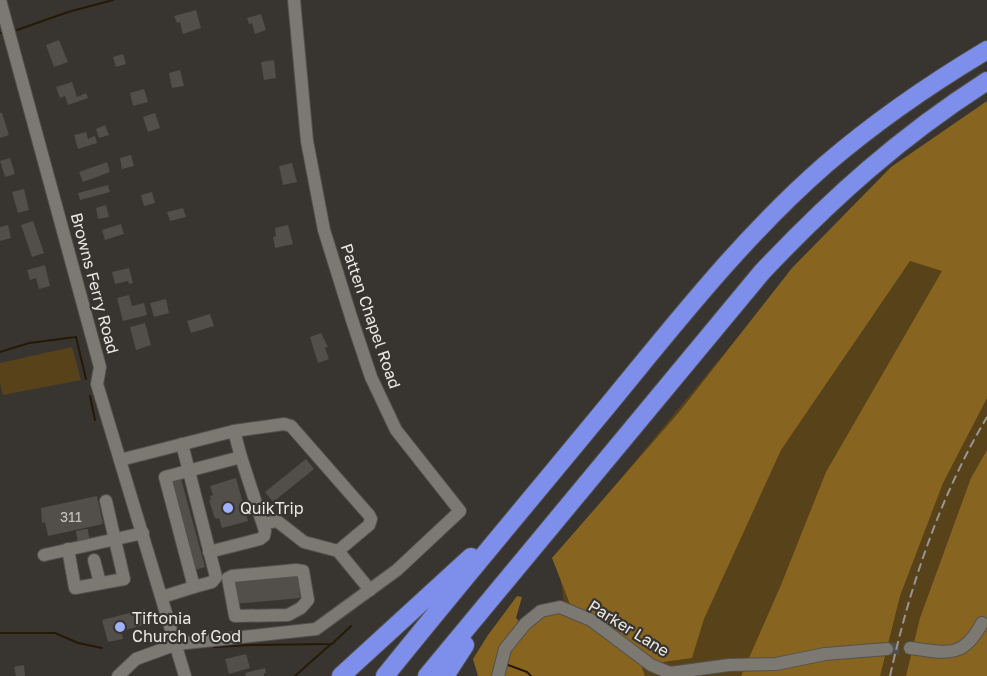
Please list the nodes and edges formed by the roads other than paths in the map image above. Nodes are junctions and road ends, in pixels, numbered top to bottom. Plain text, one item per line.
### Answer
1 (0, 0) edge
2 (294, 0) edge
3 (987, 50) edge
4 (987, 81) edge
5 (234, 431) junction
6 (182, 444) junction
7 (241, 457) junction
8 (120, 460) junction
9 (188, 470) junction
10 (106, 501) dead end
11 (521, 511) junction
12 (262, 524) junction
13 (143, 533) junction
14 (114, 539) junction
15 (73, 545) junction
16 (338, 551) junction
17 (209, 552) junction
18 (44, 555) dead end
19 (94, 560) dead end
20 (99, 583) junction
21 (194, 587) junction
22 (370, 590) junction
23 (162, 597) junction
24 (482, 610) junction
25 (242, 617) junction
26 (982, 622) dead end
27 (244, 637) junction
28 (177, 644) junction
29 (910, 648) tunnel mouth
30 (887, 649) tunnel mouth
31 (118, 676) edge
32 (185, 676) edge
33 (341, 676) edge
34 (385, 676) edge
35 (427, 676) edge
36 (445, 676) edge
37 (498, 676) edge

1 - 8 street, Browns Ferry Road
2 - 22 street, Patten Chapel Road
3 - 11 highway
4 - 24 highway
5 - 6 street
5 - 7 street
5 - 16 street
6 - 8 street
6 - 9 street
7 - 9 street
7 - 12 street
8 - 13 street, Browns Ferry Road
9 - 17 street
9 - 21 street
10 - 14 street
11 - 33 highway
11 - 34 highway
12 - 16 street
12 - 17 street
13 - 14 street
13 - 23 street, Browns Ferry Road
14 - 15 street
14 - 20 street
15 - 18 street
15 - 20 street
16 - 22 street
17 - 21 street
19 - 20 street
21 - 23 street
22 - 27 street, Patten Chapel Road
23 - 28 street, Browns Ferry Road
24 - 35 highway
24 - 36 highway
25 - 25 street
25 - 27 street
26 - 29 street
27 - 28 street, Patten Chapel Road
28 - 31 street, Patten Chapel Road
28 - 32 street, Browns Ferry Road
30 - 37 street, Parker Lane

